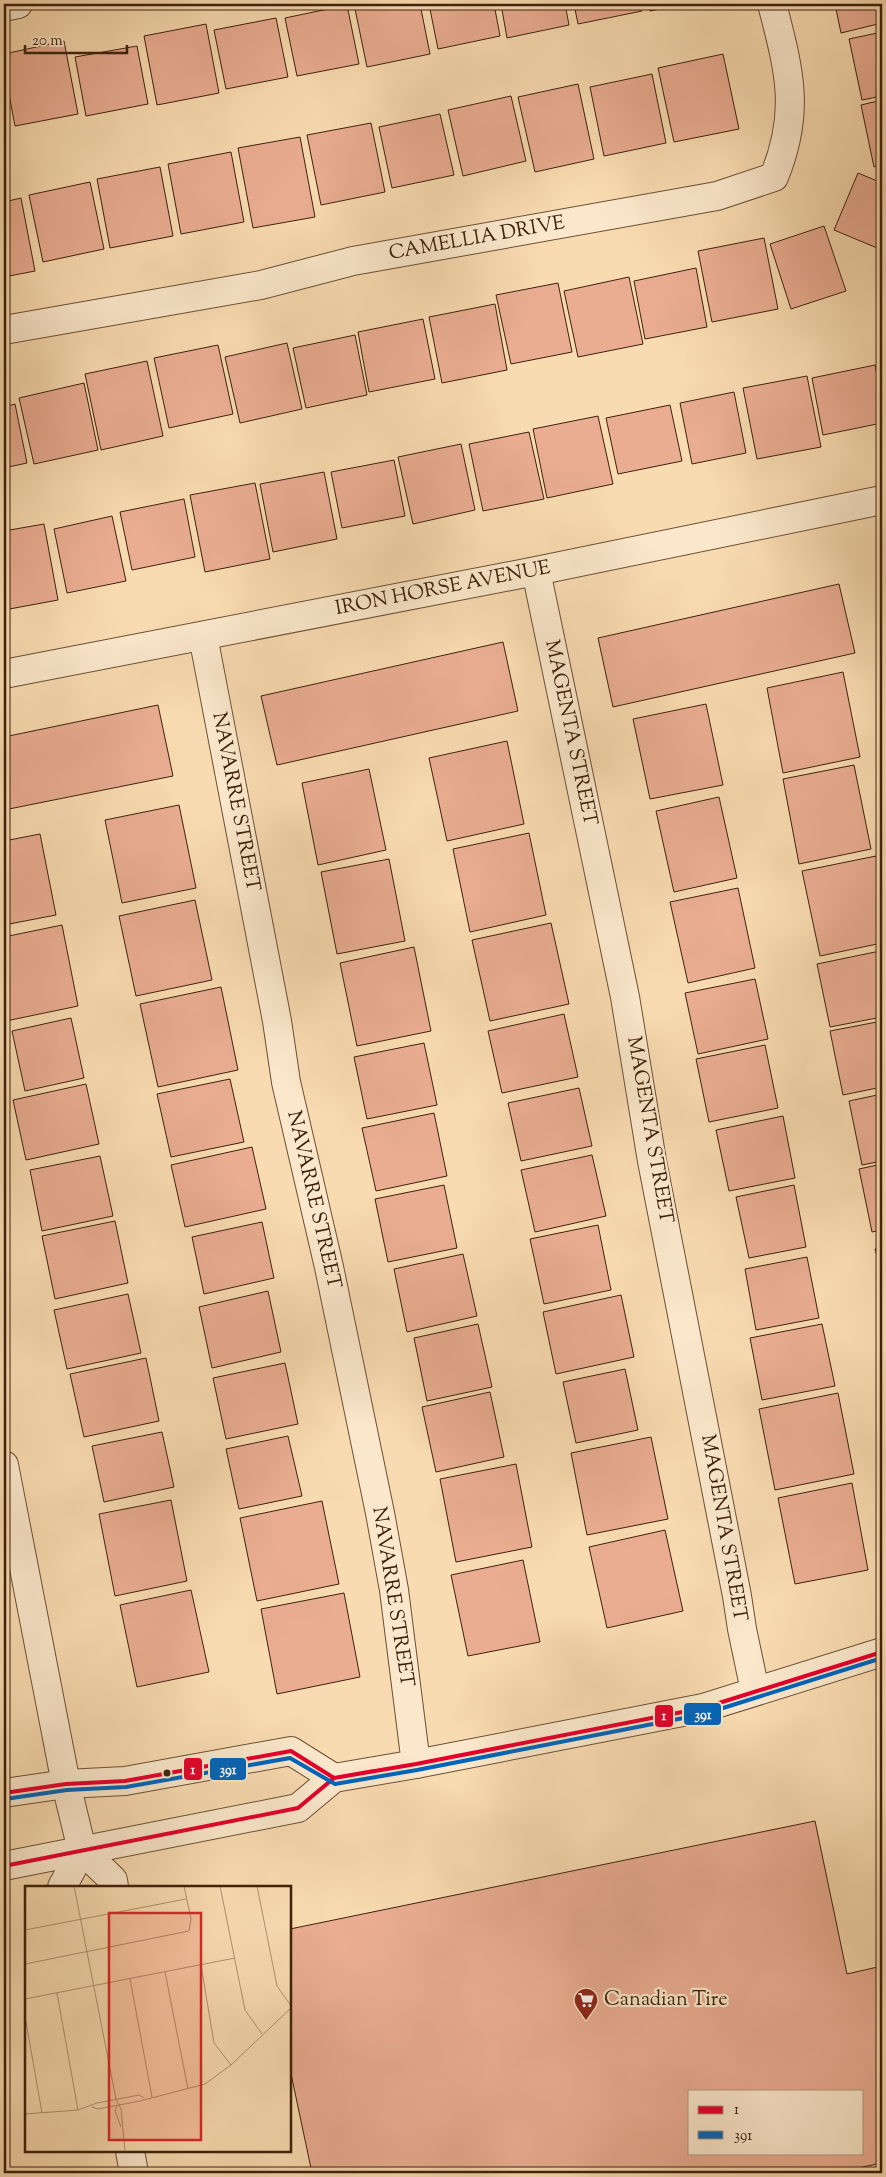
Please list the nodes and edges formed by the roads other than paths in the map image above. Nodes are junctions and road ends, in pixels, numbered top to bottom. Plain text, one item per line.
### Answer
1 (18, 4) edge
2 (772, 4) edge
3 (4, 7) edge
4 (4, 330) edge
5 (881, 505) edge
6 (536, 571) junction
7 (203, 636) junction
8 (4, 674) edge
9 (4, 1465) edge
10 (882, 1652) edge
11 (756, 1691) junction
12 (416, 1764) junction
13 (334, 1778) junction
14 (66, 1784) junction
15 (4, 1793) edge
16 (82, 1850) junction
17 (4, 1866) edge
18 (63, 1886) edge
19 (114, 1886) edge
20 (130, 2152) edge
21 (134, 2173) edge

1 - 3 street
2 - 4 street, CAMELLIA DRIVE
5 - 6 street, IRON HORSE AVENUE
6 - 7 street, IRON HORSE AVENUE
6 - 11 street, MAGENTA STREET
7 - 8 street, IRON HORSE AVENUE
7 - 12 street, NAVARRE STREET
9 - 14 street
10 - 11 street
11 - 12 street
12 - 13 street
13 - 14 street
13 - 16 street
14 - 15 street
14 - 16 street
16 - 17 street
16 - 18 street
16 - 19 street
20 - 21 street

